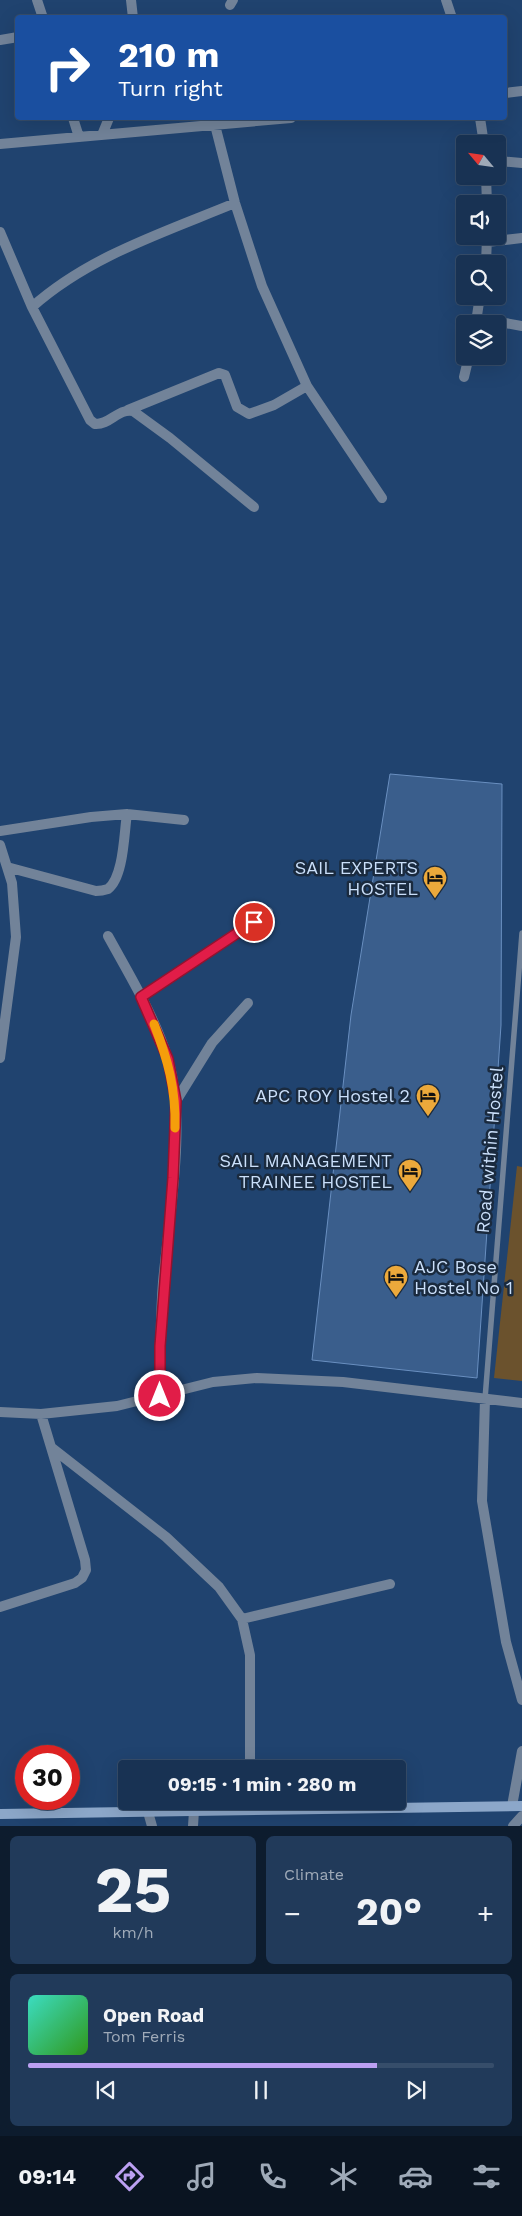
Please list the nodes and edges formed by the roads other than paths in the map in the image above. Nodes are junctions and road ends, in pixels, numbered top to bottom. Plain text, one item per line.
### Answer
1 (37, 0) edge
2 (131, 0) edge
3 (446, 0) edge
4 (42, 15) edge
5 (133, 15) edge
6 (451, 15) edge
7 (15, 38) edge
8 (0, 40) edge
9 (522, 91) edge
10 (507, 93) edge
11 (74, 120) edge
12 (108, 120) edge
13 (269, 120) edge
14 (480, 120) edge
15 (215, 125) junction
16 (102, 135) junction
17 (483, 135) edge
18 (79, 137) junction
19 (0, 144) edge
20 (506, 162) edge
21 (522, 163) edge
22 (235, 203) junction
23 (0, 232) edge
24 (506, 238) edge
25 (522, 238) edge
26 (2, 245) edge
27 (32, 307) junction
28 (506, 324) edge
29 (522, 326) edge
30 (466, 365) edge
31 (464, 377) dead end
32 (307, 386) junction
33 (128, 410) junction
34 (382, 498) dead end
35 (254, 507) dead end
36 (127, 814) junction
37 (184, 820) dead end
38 (0, 831) edge
39 (0, 845) edge
40 (7, 867) junction
41 (268, 912) dead end
42 (522, 933) edge
43 (108, 936) dead end
44 (141, 997) junction
45 (248, 1004) dead end
46 (2, 1042) edge
47 (0, 1058) edge
48 (176, 1101) junction
49 (160, 1396) junction
50 (485, 1399) junction
51 (522, 1403) edge
52 (0, 1412) edge
53 (41, 1414) junction
54 (52, 1448) junction
55 (390, 1584) dead end
56 (0, 1607) edge
57 (242, 1619) junction
58 (522, 1700) edge
59 (522, 1751) edge
60 (250, 1760) edge
61 (406, 1806) edge
62 (517, 1806) edge
63 (205, 1810) edge
64 (194, 1811) junction
65 (148, 1812) junction
66 (0, 1814) edge
67 (522, 1816) edge
68 (152, 1826) edge
69 (193, 1826) edge
70 (513, 1826) edge

1 - 4 street
2 - 5 street
3 - 6 street
7 - 8 street
9 - 10 street
11 - 18 street
12 - 16 street
13 - 15 street
14 - 17 street
15 - 16 street
15 - 22 street
16 - 18 street
18 - 19 street
20 - 21 street
22 - 27 street
22 - 32 street
23 - 26 street
24 - 25 street
26 - 27 street
27 - 33 street
28 - 29 street
30 - 31 street
32 - 33 street
32 - 34 street
33 - 35 street
36 - 37 street
36 - 38 street
36 - 40 street
39 - 40 street
40 - 46 street
41 - 44 street
42 - 50 lane, Road within Hostel
43 - 44 street
44 - 48 street
45 - 48 street
46 - 47 street
48 - 49 street
49 - 50 street
49 - 53 street
50 - 51 street
50 - 58 street
52 - 53 street
53 - 54 street
54 - 56 street
54 - 57 street
55 - 57 street
57 - 60 street
59 - 62 street
61 - 62 street
63 - 64 street
64 - 65 street
64 - 69 street
65 - 66 street
65 - 68 street
67 - 70 street

